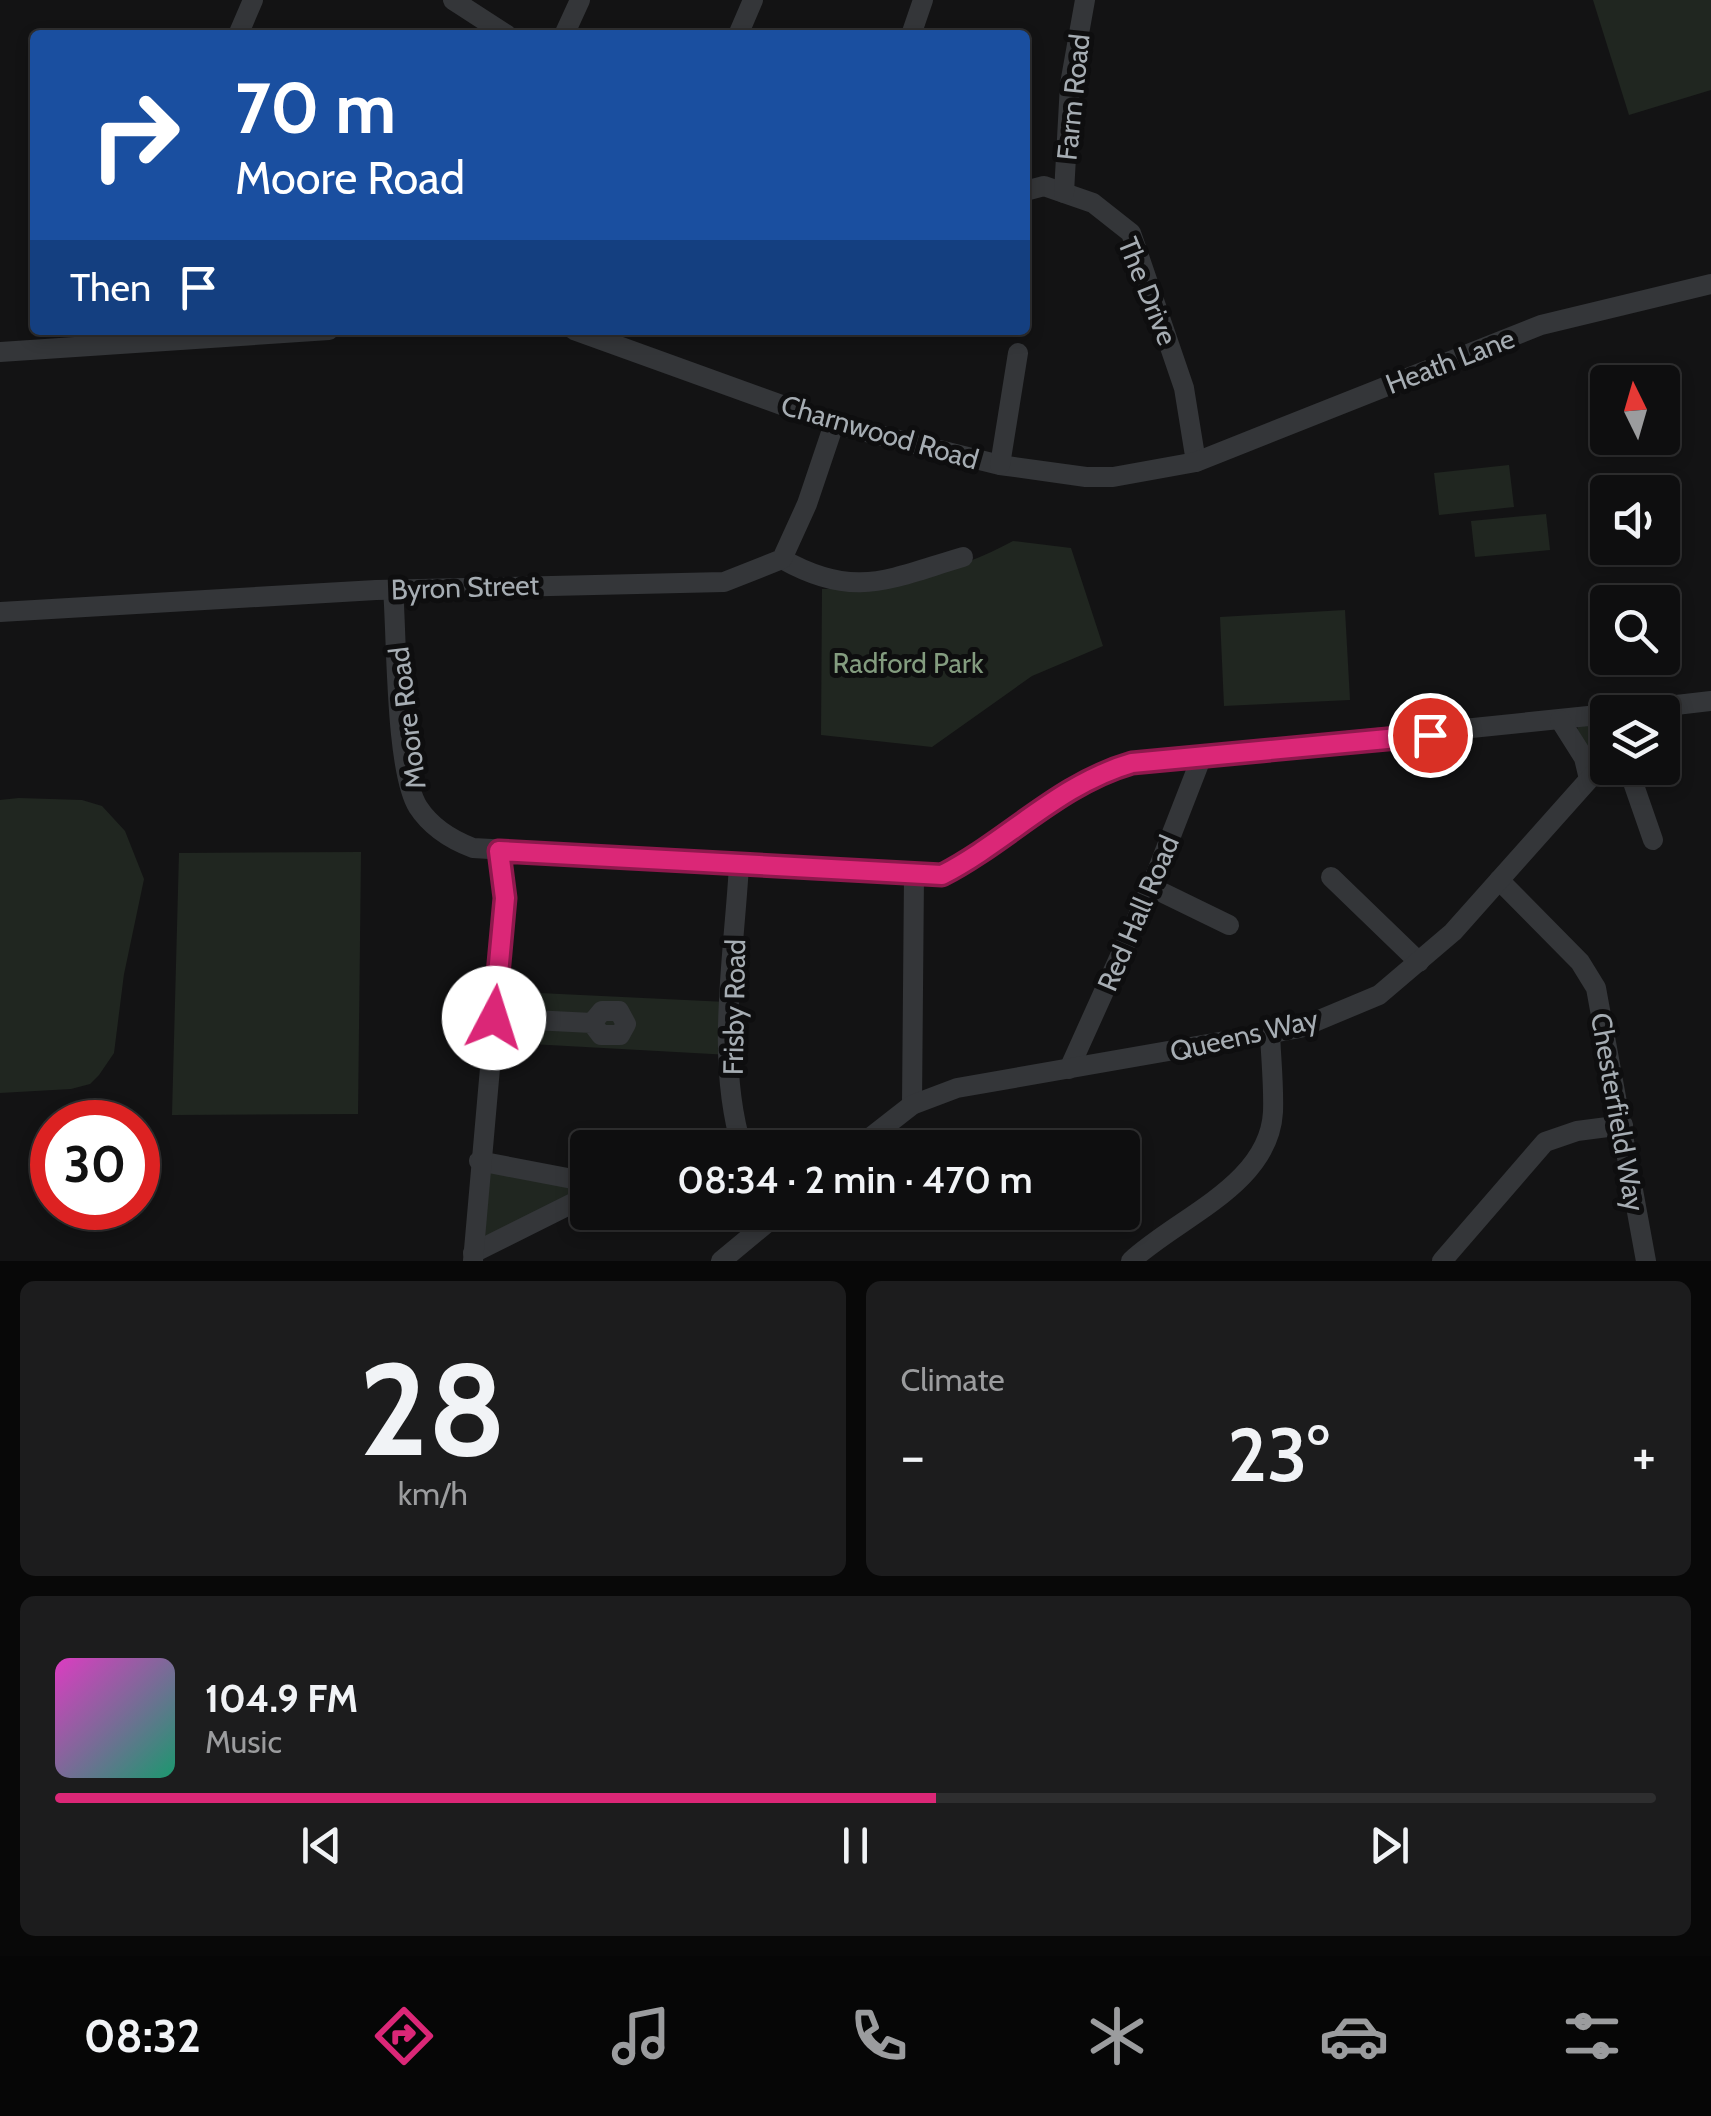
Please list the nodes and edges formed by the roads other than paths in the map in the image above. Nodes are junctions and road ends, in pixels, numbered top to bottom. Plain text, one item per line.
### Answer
1 (253, 0) edge
2 (453, 0) edge
3 (580, 0) edge
4 (753, 0) edge
5 (923, 0) edge
6 (1084, 0) edge
7 (240, 30) edge
8 (499, 30) edge
9 (566, 30) edge
10 (740, 30) edge
11 (913, 30) edge
12 (1030, 190) edge
13 (1064, 193) junction
14 (1711, 284) edge
15 (198, 335) edge
16 (588, 335) edge
17 (118, 338) edge
18 (0, 352) edge
19 (1018, 353) dead end
20 (834, 424) junction
21 (1196, 462) junction
22 (1000, 465) junction
23 (963, 558) dead end
24 (782, 559) junction
25 (393, 589) junction
26 (0, 612) edge
27 (1711, 700) edge
28 (1680, 705) edge
29 (1590, 716) edge
30 (1560, 720) junction
31 (1202, 756) junction
32 (1589, 779) joint
33 (1634, 785) edge
34 (1653, 840) dead end
35 (499, 851) junction
36 (739, 865) junction
37 (914, 876) junction
38 (1331, 877) dead end
39 (1499, 880) junction
40 (1151, 887) junction
41 (1229, 924) dead end
42 (1419, 962) junction
43 (494, 1018) junction
44 (592, 1024) dead end
45 (1270, 1033) junction
46 (1069, 1068) junction
47 (912, 1105) junction
48 (1622, 1125) junction
49 (737, 1130) edge
50 (879, 1130) edge
51 (480, 1160) junction
52 (758, 1230) edge
53 (473, 1257) edge
54 (720, 1261) edge
55 (1131, 1261) edge
56 (1442, 1261) edge
57 (1646, 1261) edge

1 - 7 street
2 - 8 street
3 - 9 street
4 - 10 street
5 - 11 street
6 - 13 street, Farm Road
12 - 13 street, The Drive
13 - 21 street, The Drive
14 - 21 street, Heath Lane
15 - 17 street
16 - 20 street, Charnwood Road
17 - 18 street
19 - 22 street
20 - 22 street, Charnwood Road
20 - 24 street
21 - 22 street, Charnwood Road
23 - 24 street
24 - 25 street, Byron Street
25 - 26 street, Byron Street
25 - 35 street, Moore Road
27 - 28 street
29 - 30 street, Moore Road
30 - 31 street, Moore Road
30 - 32 street
31 - 37 street, Moore Road
31 - 40 street, Red Hall Road
32 - 39 street, Queens Way
33 - 34 street
35 - 36 street, Moore Road
35 - 43 street
36 - 37 street, Moore Road
36 - 49 street, Frisby Road
37 - 47 street
38 - 42 street
39 - 42 street, Queens Way
39 - 48 street, Chesterfield Way
40 - 41 street
40 - 46 street, Red Hall Road
42 - 45 street, Queens Way
43 - 44 street
43 - 51 street
45 - 46 street, Queens Way
45 - 55 street
46 - 47 street, Queens Way
47 - 50 street, Queens Way
48 - 56 street
48 - 57 street, Chesterfield Way
51 - 53 street
51 - 53 street
52 - 54 street

